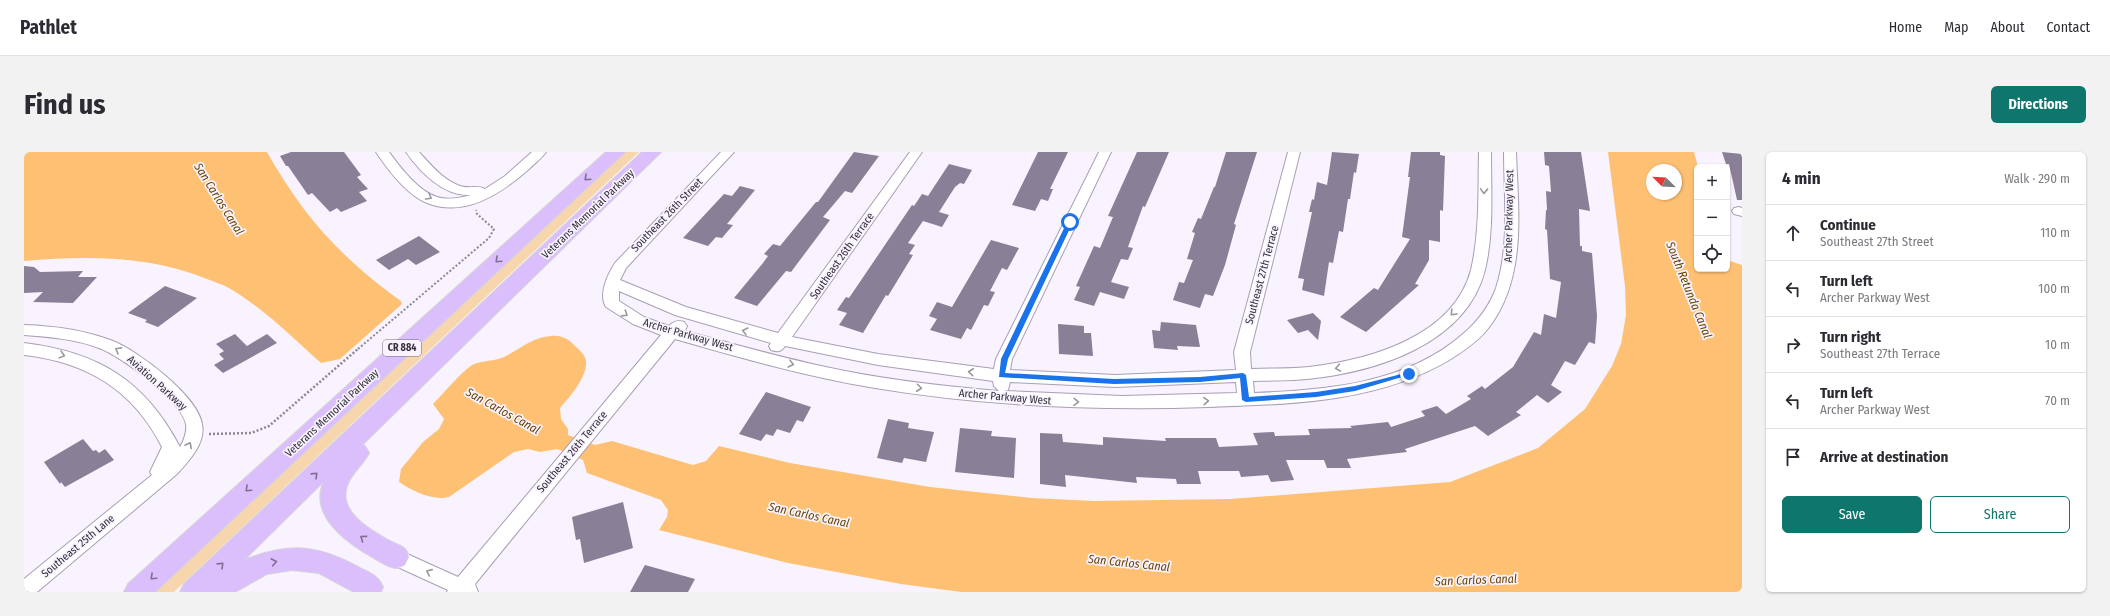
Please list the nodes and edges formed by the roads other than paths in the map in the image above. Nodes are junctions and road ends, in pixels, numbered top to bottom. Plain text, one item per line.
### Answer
1 (382, 152) edge
2 (412, 152) edge
3 (540, 152) edge
4 (616, 152) edge
5 (652, 152) edge
6 (728, 152) edge
7 (916, 152) edge
8 (1105, 152) edge
9 (1294, 152) edge
10 (1485, 152) edge
11 (1510, 152) edge
12 (504, 182) junction
13 (612, 282) junction
14 (690, 316) junction
15 (24, 330) edge
16 (673, 332) junction
17 (783, 340) junction
18 (24, 349) edge
19 (766, 358) junction
20 (1001, 375) junction
21 (1243, 375) junction
22 (1002, 398) junction
23 (1246, 400) junction
24 (132, 501) junction
25 (396, 557) joint
26 (375, 590) edge
27 (463, 590) edge
28 (24, 592) edge
29 (137, 592) edge
30 (193, 592) edge
31 (215, 592) edge

1 -> 12 street
2 - 12 street
3 - 12 street
4 -> 29 highway, Veterans Memorial Parkway / CR 884
25 -> 5 highway
30 -> 5 highway, Veterans Memorial Parkway / CR 884
6 - 13 street, Southeast 26th Street
7 - 17 street, Southeast 26th Terrace
8 - 20 street
9 - 21 street, Southeast 27th Terrace
10 -> 21 street, Archer Parkway West
11 - 23 street, Archer Parkway West
13 - 14 street, Archer Parkway West
13 -> 16 street, Archer Parkway West
14 - 16 street, Southeast 26th Terrace
17 -> 14 street, Archer Parkway West
24 -> 15 street, Aviation Parkway
16 - 19 street, Archer Parkway West
16 - 27 street, Southeast 26th Terrace
17 - 19 street, Southeast 26th Terrace
20 -> 17 street, Archer Parkway West
18 -> 24 street
19 -> 22 street, Archer Parkway West
20 - 21 street, Archer Parkway West
20 - 22 street
21 - 23 street, Southeast 27th Terrace
22 -> 23 street, Archer Parkway West
24 - 28 street, Southeast 25th Lane
27 -> 25 street
31 -> 26 highway

